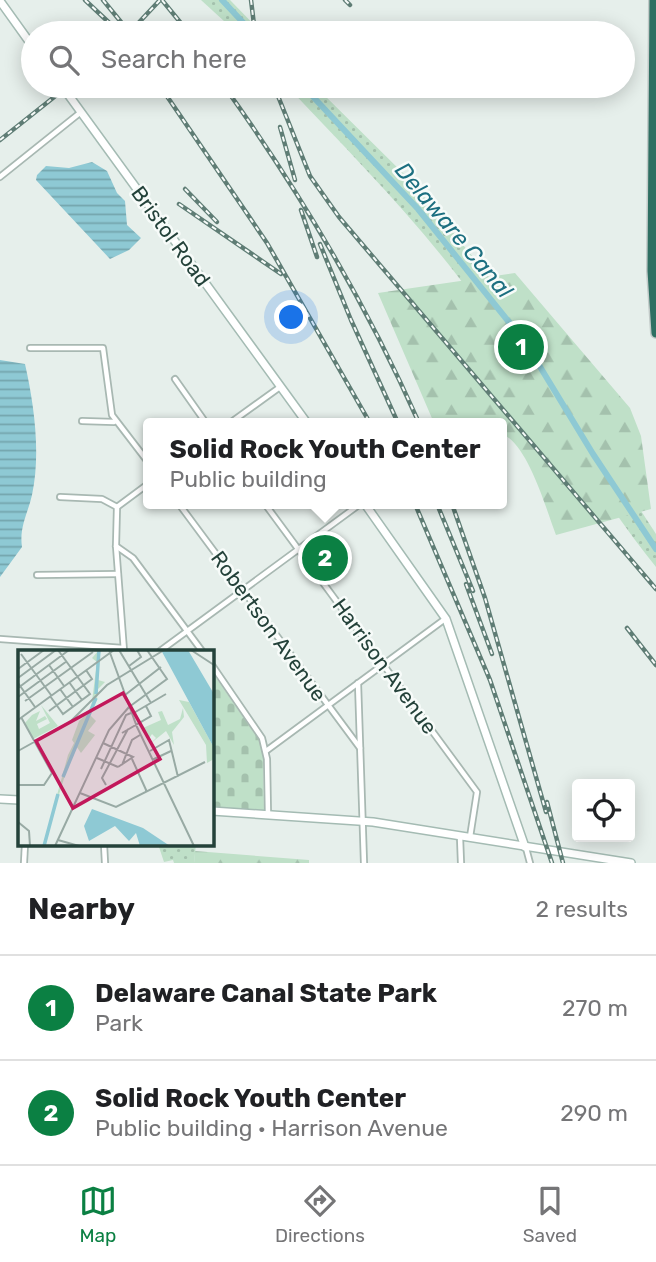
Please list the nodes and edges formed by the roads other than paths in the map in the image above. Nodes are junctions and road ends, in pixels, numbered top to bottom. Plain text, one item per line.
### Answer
1 (654, 0) edge
2 (0, 1) edge
3 (21, 30) edge
4 (71, 98) edge
5 (81, 112) junction
6 (0, 177) edge
7 (656, 333) edge
8 (30, 348) dead end
9 (174, 379) dead end
10 (281, 387) junction
11 (202, 418) edge
12 (237, 418) edge
13 (303, 418) edge
14 (82, 421) dead end
15 (115, 422) junction
16 (143, 455) edge
17 (143, 488) edge
18 (60, 496) dead end
19 (117, 507) junction
20 (183, 509) edge
21 (269, 509) edge
22 (353, 509) edge
23 (369, 509) edge
24 (116, 546) junction
25 (299, 549) junction
26 (118, 574) junction
27 (37, 575) dead end
28 (243, 590) junction
29 (446, 619) junction
30 (187, 632) junction
31 (0, 639) edge
32 (71, 643) junction
33 (70, 650) edge
34 (124, 650) edge
35 (161, 650) edge
36 (201, 650) edge
37 (383, 664) junction
38 (214, 668) edge
39 (358, 682) junction
40 (327, 705) junction
41 (360, 748) junction
42 (266, 751) junction
43 (0, 799) edge
44 (18, 800) edge
45 (214, 811) edge
46 (268, 814) junction
47 (364, 822) junction
48 (460, 836) junction
49 (470, 837) junction
50 (525, 847) junction
51 (364, 863) edge
52 (461, 863) edge
53 (530, 863) edge
54 (631, 863) edge

1 - 7 highway
2 - 3 main road
4 - 5 main road, Bristol Road
5 - 6 street
5 - 10 main road, Bristol Road
8 - 15 street
9 - 11 street
10 - 12 street
10 - 13 main road, Bristol Road
14 - 15 street
15 - 16 street
17 - 19 street
18 - 19 street
19 - 24 street
20 - 28 street, Robertson Avenue
21 - 25 street, Harrison Avenue
22 - 25 street
23 - 29 main road
24 - 26 street
24 - 30 street
25 - 28 street
25 - 37 street, Harrison Avenue
26 - 27 street
26 - 34 street
28 - 30 street
28 - 40 street, Robertson Avenue
29 - 37 street
29 - 50 main road
30 - 35 street
30 - 36 street
31 - 32 street
32 - 33 street
32 - 34 street
37 - 39 street
37 - 49 street, Harrison Avenue
38 - 42 street
39 - 40 street
39 - 41 street
40 - 41 street, Robertson Avenue
40 - 42 street
41 - 47 street
42 - 46 street
43 - 44 main road
45 - 46 main road
46 - 47 main road
47 - 48 main road
47 - 51 street
48 - 49 main road
48 - 52 street
49 - 50 main road
50 - 53 street
50 - 54 main road

